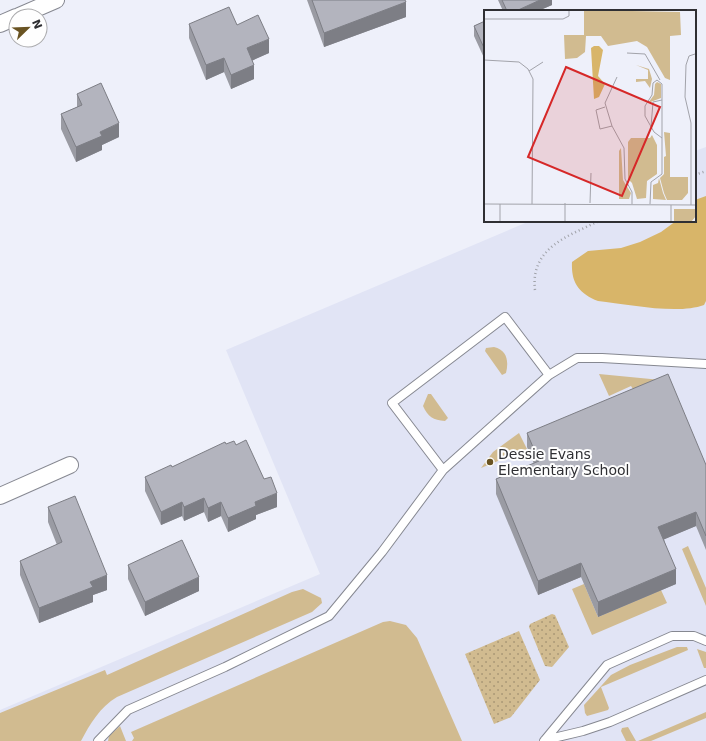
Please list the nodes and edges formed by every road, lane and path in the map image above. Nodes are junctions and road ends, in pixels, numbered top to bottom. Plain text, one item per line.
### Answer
1 (56, 0) edge
2 (38, 8) edge
3 (706, 171) edge
4 (696, 175) edge
5 (597, 222) edge
6 (535, 290) dead end
7 (706, 364) edge
8 (549, 375) junction
9 (70, 465) dead end
10 (443, 470) junction
11 (0, 496) edge
12 (706, 641) edge
13 (706, 680) edge
14 (545, 740) edge
15 (98, 741) edge

1 - 2 street
3 - 4 path
5 - 6 path
7 - 8 lane
8 - 10 lane
8 - 10 lane
9 - 11 street
10 - 15 lane
12 - 14 lane
13 - 14 lane

